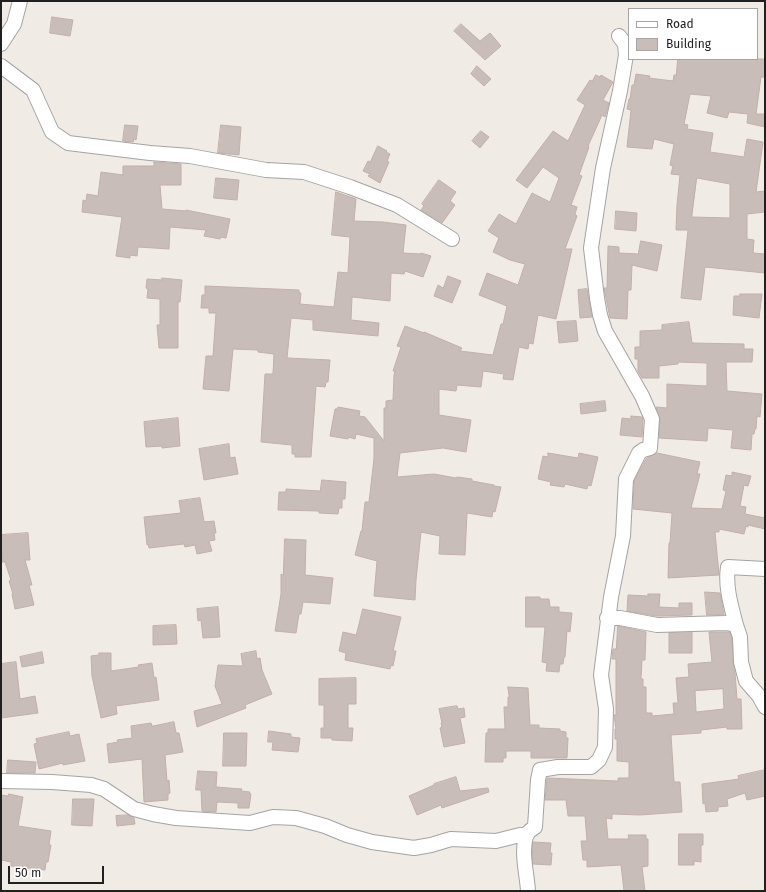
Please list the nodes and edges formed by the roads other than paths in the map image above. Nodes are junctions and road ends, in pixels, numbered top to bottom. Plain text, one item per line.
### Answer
1 (20, 1) edge
2 (619, 36) dead end
3 (1, 44) edge
4 (1, 66) edge
5 (452, 239) dead end
6 (765, 569) edge
7 (607, 618) junction
8 (736, 625) junction
9 (765, 707) edge
10 (1, 781) edge
11 (526, 835) junction
12 (528, 891) edge

1 - 3 street
2 - 7 street
4 - 5 street
6 - 8 street
7 - 8 street
7 - 11 street
8 - 9 street
10 - 11 street
11 - 12 street

